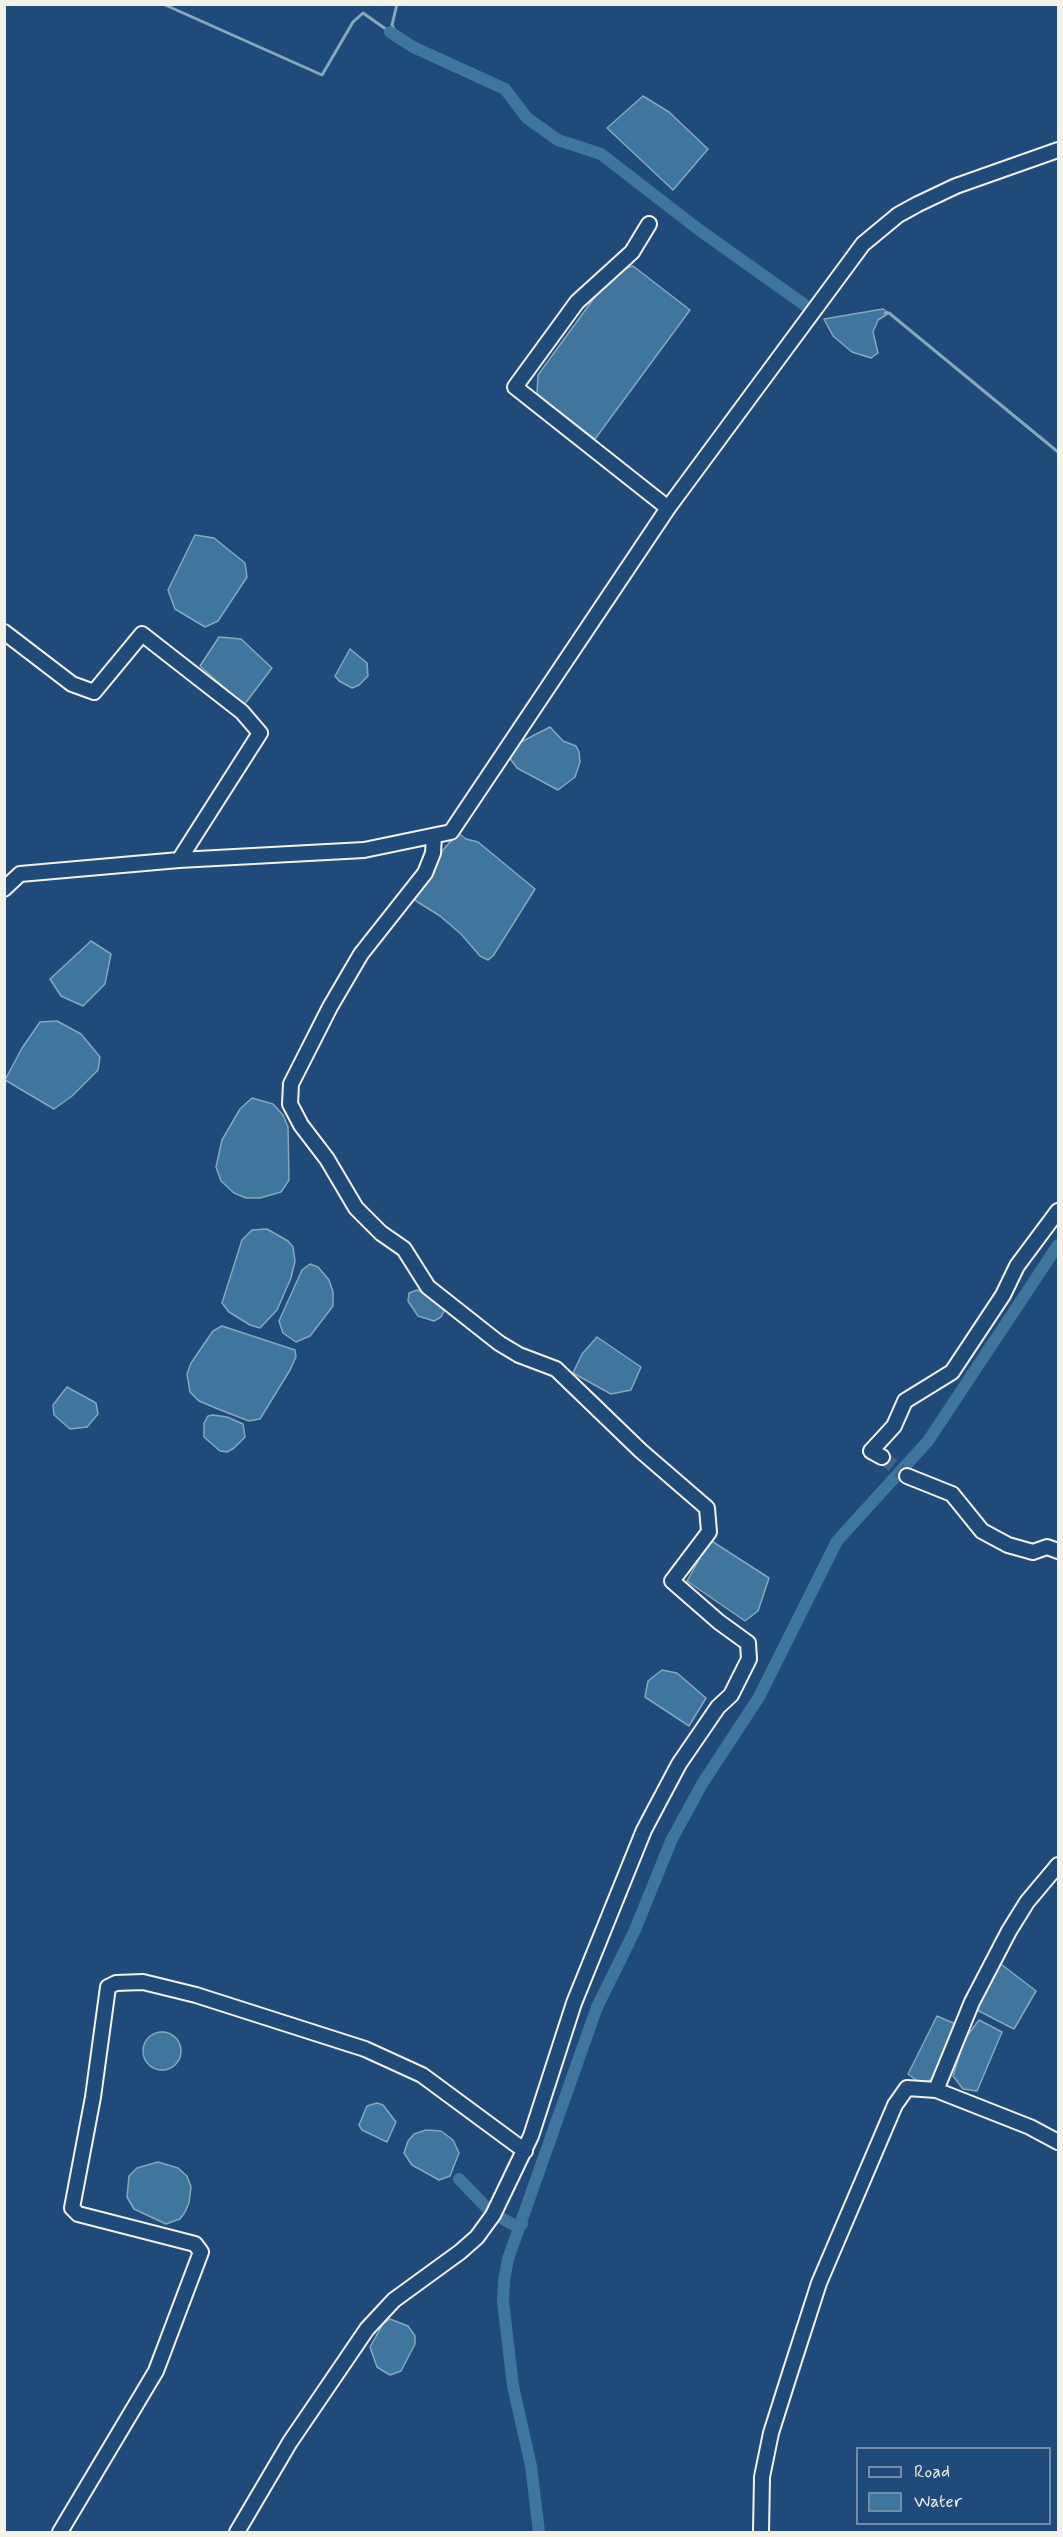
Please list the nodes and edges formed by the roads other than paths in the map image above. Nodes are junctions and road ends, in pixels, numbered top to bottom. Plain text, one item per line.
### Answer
1 (1059, 150) edge
2 (649, 224) dead end
3 (668, 508) junction
4 (4, 632) edge
5 (434, 836) junction
6 (179, 860) junction
7 (4, 888) edge
8 (1059, 1211) edge
9 (882, 1457) dead end
10 (907, 1476) tunnel mouth
11 (1059, 1551) edge
12 (1059, 1865) edge
13 (936, 2090) junction
14 (1059, 2142) edge
15 (525, 2151) junction
16 (60, 2532) edge
17 (237, 2532) edge
18 (761, 2532) edge

1 - 3 street
2 - 3 street
3 - 5 street
4 - 6 street
5 - 6 street
5 - 15 street
6 - 7 street
8 - 9 street
10 - 11 street
12 - 13 street
13 - 14 street
13 - 18 street
15 - 16 street
15 - 17 street

